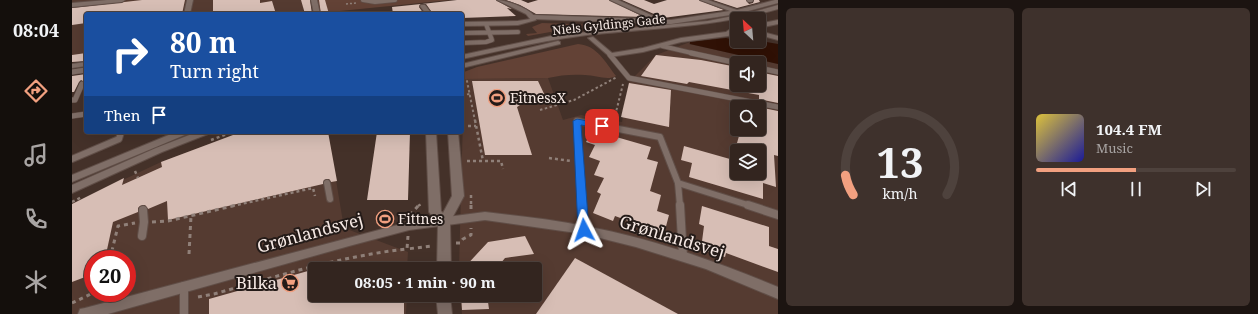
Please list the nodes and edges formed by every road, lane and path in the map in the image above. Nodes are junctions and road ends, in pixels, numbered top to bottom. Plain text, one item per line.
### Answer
1 (122, 0) edge
2 (190, 0) edge
3 (314, 0) edge
4 (363, 0) edge
5 (395, 0) edge
6 (500, 0) edge
7 (613, 0) edge
8 (703, 0) edge
9 (93, 2) edge
10 (771, 3) edge
11 (72, 5) edge
12 (423, 6) dead end
13 (187, 12) edge
14 (317, 12) edge
15 (428, 12) edge
16 (737, 12) joint
17 (730, 13) edge
18 (778, 14) edge
19 (766, 17) edge
20 (533, 18) junction
21 (616, 21) junction
22 (661, 22) junction
23 (778, 22) edge
24 (464, 24) edge
25 (486, 24) junction
26 (730, 24) edge
27 (766, 25) edge
28 (624, 30) junction
29 (489, 32) junction
30 (518, 32) dead end
31 (730, 32) edge
32 (464, 33) edge
33 (766, 35) edge
34 (591, 38) junction
35 (778, 38) edge
36 (464, 43) edge
37 (662, 46) junction
38 (610, 55) junction
39 (464, 57) edge
40 (730, 61) edge
41 (84, 64) edge
42 (72, 66) edge
43 (464, 66) edge
44 (766, 69) edge
45 (84, 70) edge
46 (72, 72) edge
47 (778, 72) edge
48 (627, 76) junction
49 (464, 79) edge
50 (82, 84) dead end
51 (470, 94) junction
52 (464, 95) edge
53 (72, 100) edge
54 (778, 107) edge
55 (540, 110) dead end
56 (84, 114) edge
57 (72, 116) edge
58 (464, 126) edge
59 (476, 126) junction
60 (614, 129) junction
61 (120, 134) edge
62 (431, 134) edge
63 (453, 134) edge
64 (180, 135) edge
65 (549, 158) dead end
66 (72, 159) edge
67 (467, 161) dead end
68 (483, 161) junction
69 (580, 162) junction
70 (503, 169) dead end
71 (136, 172) dead end
72 (138, 178) dead end
73 (72, 179) edge
74 (327, 183) dead end
75 (678, 184) junction
76 (72, 189) edge
77 (315, 196) dead end
78 (330, 199) dead end
79 (143, 210) dead end
80 (778, 215) edge
81 (191, 216) junction
82 (144, 222) junction
83 (444, 222) junction
84 (584, 230) junction
85 (142, 236) dead end
86 (407, 249) dead end
87 (112, 250) edge
88 (189, 254) dead end
89 (683, 257) junction
90 (444, 262) edge
91 (184, 293) junction
92 (778, 293) edge
93 (84, 297) edge
94 (444, 302) edge
95 (72, 303) edge
96 (85, 314) edge
97 (184, 314) edge
98 (445, 314) edge

1 - 9 street
2 - 13 street
3 - 14 street
4 - 5 lane
6 - 20 street
7 - 22 street
8 - 16 street
9 - 11 street
10 - 16 street
10 - 28 street, Niels Gyldings Gade
12 - 15 street
17 - 22 street
18 - 19 street
20 - 21 street
20 - 25 street
21 - 22 street
21 - 28 street, Niels Gyldings Gade
23 - 27 street
24 - 25 street
25 - 29 lane
26 - 34 street, Niels Gyldings Gade
28 - 39 street, Niels Gyldings Gade
29 - 30 lane
29 - 32 lane
29 - 36 lane
31 - 37 street
33 - 35 street
34 - 38 street
34 - 43 street, Niels Gyldings Gade
37 - 38 street
37 - 40 lane
38 - 48 lane
41 - 42 street
44 - 47 lane
45 - 46 lane
48 - 54 lane
48 - 55 path
48 - 60 path
49 - 51 path
50 - 53 lane
51 - 52 path
51 - 59 path
56 - 57 lane
58 - 59 path
59 - 68 path
60 - 69 lane
60 - 75 lane
61 - 66 lane
62 - 83 street
63 - 83 street
64 - 73 street
64 - 76 street
65 - 69 path
67 - 68 path
68 - 70 path
69 - 84 lane
71 - 72 path
74 - 78 lane
75 - 80 lane
75 - 89 lane
77 - 81 path
79 - 82 lane
81 - 82 path
81 - 88 path
82 - 85 lane
82 - 87 path
83 - 84 street, Grønlandsvej
83 - 90 street
83 - 91 street, Grønlandsvej
84 - 89 street, Grønlandsvej
86 - 91 path
89 - 92 street, Grønlandsvej
91 - 96 street, Grønlandsvej
91 - 97 lane
93 - 95 path
94 - 98 street

